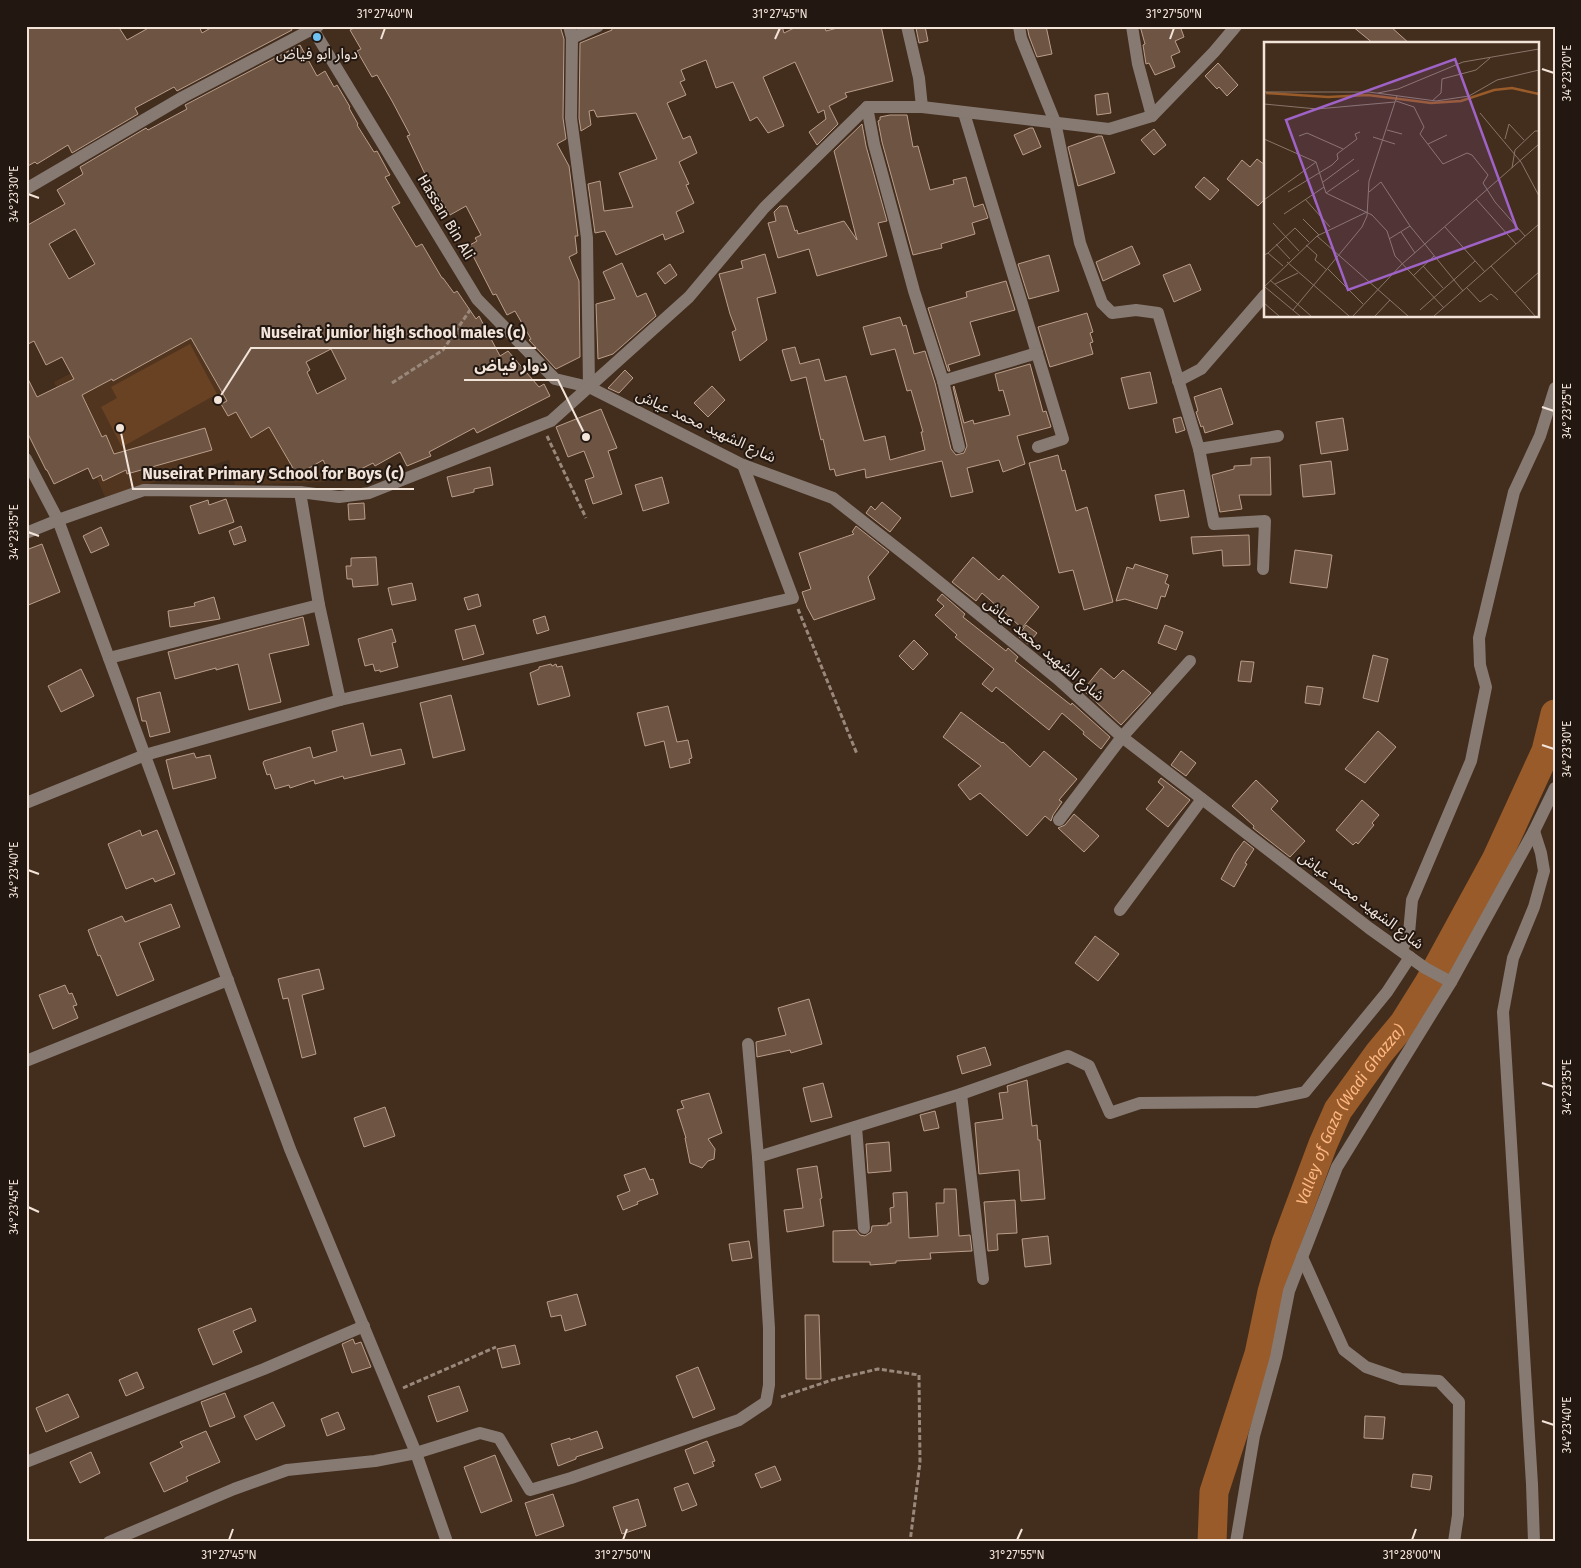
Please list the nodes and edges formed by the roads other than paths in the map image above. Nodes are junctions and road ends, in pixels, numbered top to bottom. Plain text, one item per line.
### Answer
1 (598, 26) edge
2 (907, 26) edge
3 (1019, 26) edge
4 (1132, 26) edge
5 (1236, 26) edge
6 (314, 27) edge
7 (570, 32) edge
8 (866, 107) junction
9 (922, 107) junction
10 (964, 113) junction
11 (1152, 116) junction
12 (1055, 122) junction
13 (26, 189) edge
14 (1264, 296) edge
15 (1037, 353) junction
16 (943, 381) junction
17 (1178, 381) junction
18 (589, 387) junction
19 (1555, 388) edge
20 (1278, 436) dead end
21 (959, 447) dead end
22 (1038, 447) dead end
23 (1199, 448) junction
24 (26, 459) edge
25 (743, 464) junction
26 (300, 492) junction
27 (58, 520) junction
28 (26, 533) edge
29 (1263, 569) dead end
30 (319, 605) junction
31 (109, 658) junction
32 (1190, 661) dead end
33 (340, 700) junction
34 (1122, 737) junction
35 (145, 755) junction
36 (1555, 788) edge
37 (1202, 799) junction
38 (26, 803) edge
39 (1059, 820) dead end
40 (1534, 831) junction
41 (1120, 910) dead end
42 (1406, 954) junction
43 (228, 980) junction
44 (1447, 980) junction
45 (748, 1044) dead end
46 (26, 1061) edge
47 (961, 1094) junction
48 (856, 1127) junction
49 (758, 1157) junction
50 (864, 1228) dead end
51 (1302, 1257) junction
52 (983, 1279) dead end
53 (364, 1326) junction
54 (416, 1453) junction
55 (26, 1462) edge
56 (108, 1542) edge
57 (446, 1542) edge
58 (1236, 1542) edge
59 (1454, 1542) edge
60 (1534, 1542) edge

1 - 7 street
2 - 9 street
3 - 12 street
4 - 11 street
5 - 11 street
6 - 13 street
6 - 18 street, Hassan Bin Ali
7 - 18 street
8 - 9 street
8 - 16 street
8 - 18 street
9 - 10 street
10 - 12 street
10 - 15 street
11 - 12 street
12 - 17 street
14 - 17 street
15 - 16 street
15 - 22 street
16 - 21 street
17 - 23 street
18 - 25 street, شارع الشهيد محمد عياش
18 - 26 street
19 - 42 street
20 - 23 street
23 - 29 street
24 - 27 street
25 - 33 street
25 - 34 street, شارع الشهيد محمد عياش
26 - 27 street
26 - 30 street
27 - 28 street
27 - 31 street
30 - 31 street
30 - 33 street
31 - 35 street
32 - 34 street
33 - 35 street
34 - 37 street, شارع الشهيد محمد عياش
34 - 39 street
35 - 38 street
35 - 43 street
36 - 40 street
37 - 41 street
37 - 42 street, شارع الشهيد محمد عياش
40 - 44 street
40 - 60 street
42 - 44 street, شارع الشهيد محمد عياش
42 - 47 street
43 - 46 street
43 - 53 street
44 - 51 street
45 - 49 street
47 - 48 street
47 - 52 street
48 - 49 street
48 - 50 street
49 - 54 street
51 - 58 street
51 - 59 street
53 - 54 street
53 - 55 street
54 - 56 street
54 - 57 street

